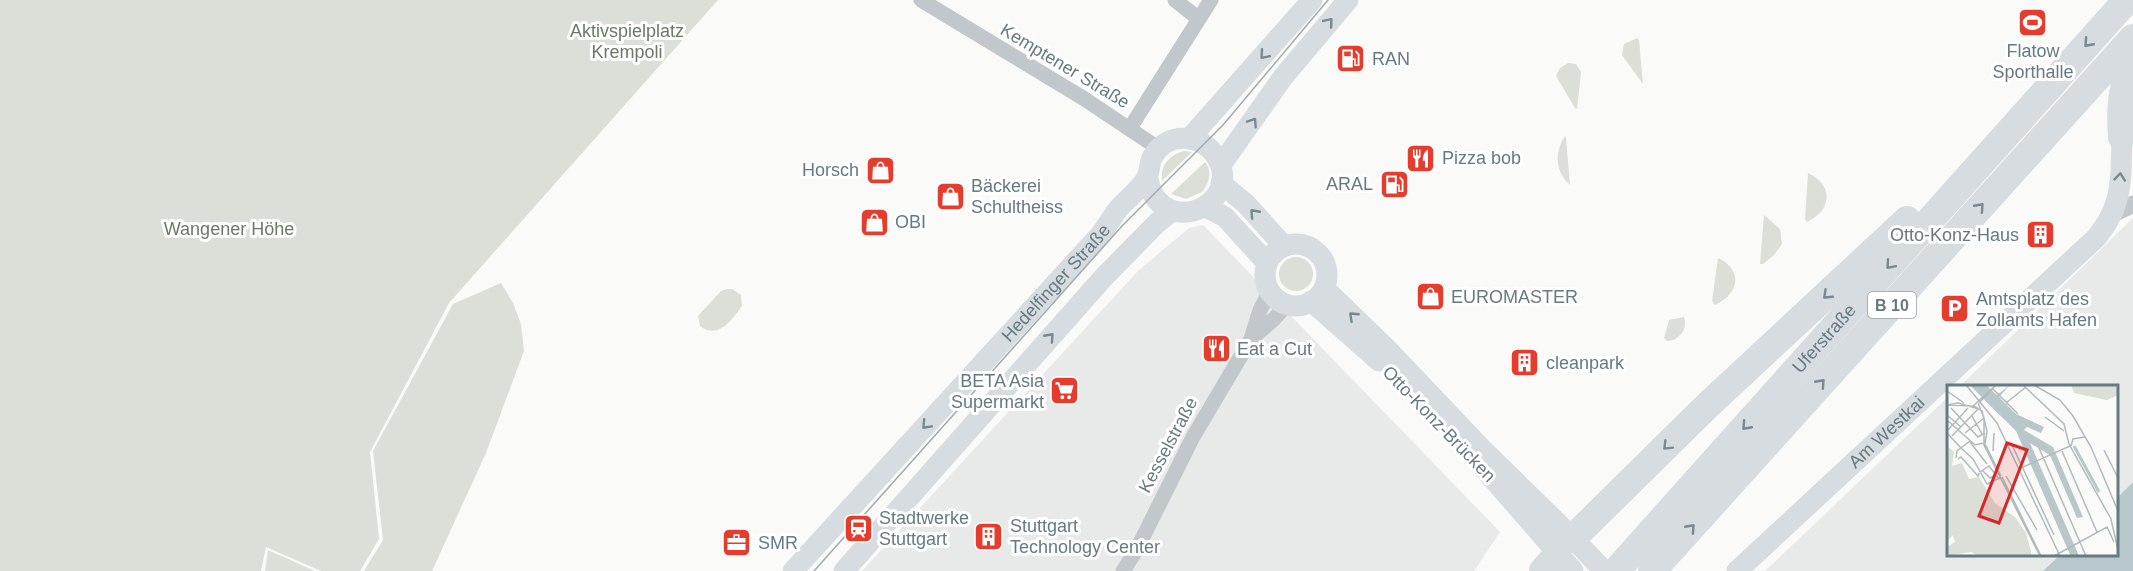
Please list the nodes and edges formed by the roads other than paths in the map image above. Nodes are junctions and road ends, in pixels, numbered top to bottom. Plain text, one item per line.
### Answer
1 (921, 0) edge
2 (1175, 0) edge
3 (1210, 0) edge
4 (1312, 0) edge
5 (1348, 0) edge
6 (2127, 0) edge
7 (1199, 19) junction
8 (2133, 38) edge
9 (2133, 62) edge
10 (1130, 128) junction
11 (1190, 138) junction
12 (2127, 140) edge
13 (1158, 148) junction
14 (1221, 174) junction
15 (1147, 177) junction
16 (1956, 189) junction
17 (2133, 203) edge
18 (1206, 207) junction
19 (1173, 211) junction
20 (2111, 216) junction
21 (1284, 246) junction
22 (1267, 263) junction
23 (1270, 291) junction
24 (1318, 294) junction
25 (1287, 304) junction
26 (1251, 339) junction
27 (1580, 562) edge
28 (793, 571) edge
29 (844, 571) edge
30 (1123, 571) edge
31 (1652, 571) edge
32 (1737, 571) edge

1 - 10 street, Kemptener Straße
2 - 7 street
3 - 7 street
4 -> 11 street
14 -> 5 street
6 -> 16 highway, Uferstraße / B 10
7 - 10 street
31 -> 8 highway, Uferstraße / B 10
9 - 12 highway
10 - 13 street, Kemptener Straße
11 - 13 street
11 - 14 street
20 -> 12 street, Am Westkai
13 - 15 street, Hedelfinger Straße
14 - 18 street
21 -> 14 street
15 - 19 street
15 -> 28 street, Hedelfinger Straße
16 -> 27 highway, Uferstraße / B 10
16 -> 27 highway, B 10
17 - 20 street, Am Westkai
18 - 19 street
18 - 22 street
29 -> 19 street, Hedelfinger Straße
20 - 32 street, Am Westkai
21 - 22 street
21 - 24 street
22 - 23 street
23 - 25 street
23 - 26 street, Kesselstraße
24 - 25 street
24 - 27 street, Otto-Konz-Brücken
25 - 26 street, Kesselstraße
26 - 30 street, Kesselstraße

